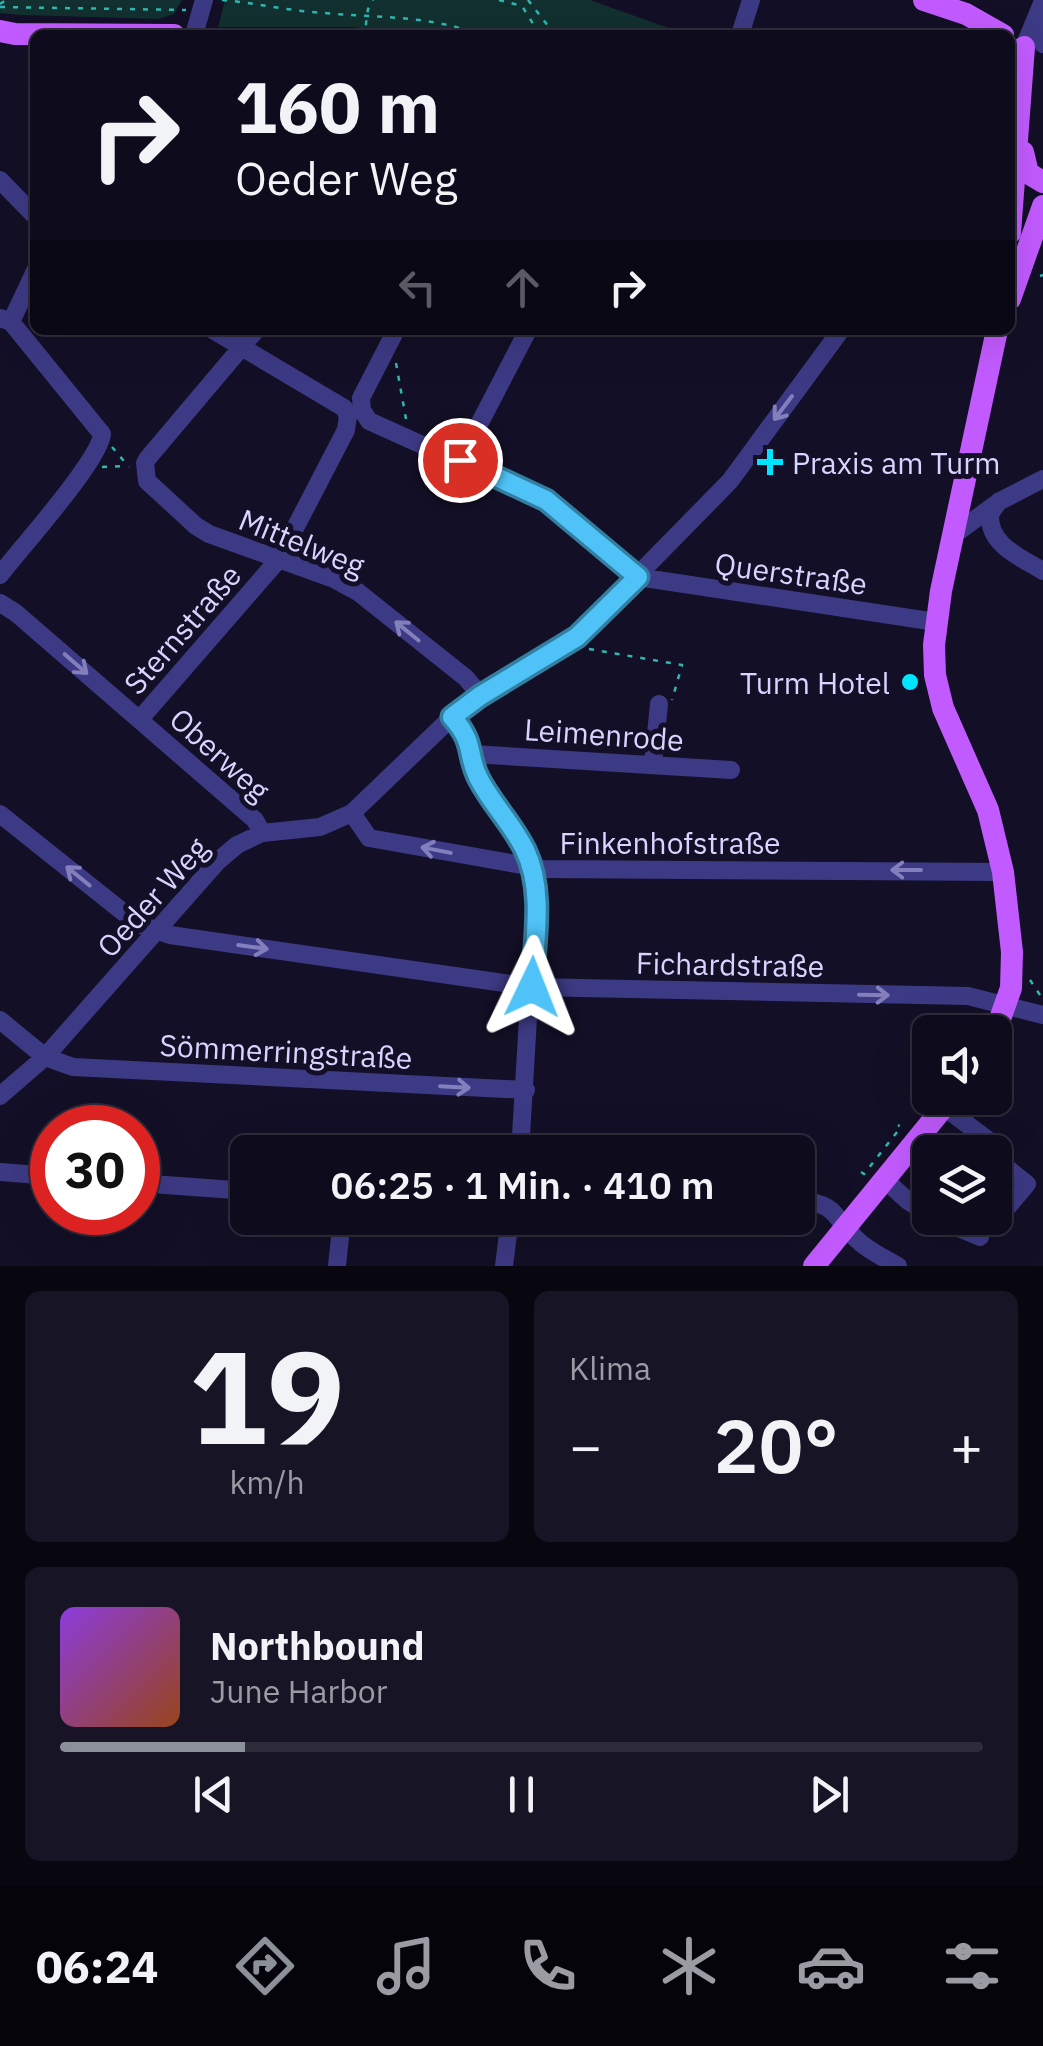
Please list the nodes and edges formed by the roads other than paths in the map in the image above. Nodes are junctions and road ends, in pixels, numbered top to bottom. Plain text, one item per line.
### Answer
1 (204, 0) edge
2 (750, 0) edge
3 (924, 0) edge
4 (1043, 1) edge
5 (1039, 22) edge
6 (195, 30) edge
7 (741, 30) edge
8 (997, 30) edge
9 (1012, 30) edge
10 (5, 34) edge
11 (30, 34) edge
12 (1020, 42) edge
13 (1043, 72) edge
14 (1020, 90) junction
15 (1015, 146) edge
16 (0, 180) edge
17 (1043, 182) edge
18 (1043, 206) edge
19 (30, 211) edge
20 (1021, 232) edge
21 (1015, 269) edge
22 (30, 280) edge
23 (6, 320) edge
24 (221, 335) edge
25 (252, 335) edge
26 (383, 335) edge
27 (394, 335) edge
28 (525, 335) edge
29 (838, 335) edge
30 (996, 335) edge
31 (241, 347) junction
32 (386, 350) junction
33 (355, 413) junction
34 (460, 460) junction
35 (1043, 479) edge
36 (1000, 501) junction
37 (955, 534) junction
38 (279, 559) junction
39 (1043, 571) edge
40 (0, 575) edge
41 (638, 577) junction
42 (0, 602) edge
43 (936, 622) junction
44 (480, 696) junction
45 (658, 704) road end
46 (452, 717) junction
47 (140, 719) junction
48 (474, 754) junction
49 (653, 764) junction
50 (731, 770) dead end
51 (352, 813) junction
52 (0, 814) edge
53 (262, 833) junction
54 (532, 868) junction
55 (1003, 872) junction
56 (156, 932) junction
57 (532, 987) junction
58 (1006, 1005) junction
59 (1002, 1015) edge
60 (1043, 1015) edge
61 (0, 1020) edge
62 (46, 1057) junction
63 (526, 1090) junction
64 (0, 1096) edge
65 (938, 1115) edge
66 (962, 1115) edge
67 (522, 1135) edge
68 (985, 1135) edge
69 (0, 1172) edge
70 (1012, 1172) edge
71 (30, 1174) edge
72 (885, 1180) junction
73 (160, 1185) edge
74 (230, 1191) edge
75 (815, 1202) edge
76 (1012, 1202) edge
77 (912, 1204) edge
78 (340, 1235) edge
79 (508, 1235) edge
80 (841, 1235) junction
81 (975, 1235) edge
82 (980, 1237) dead end
83 (337, 1266) edge
84 (504, 1266) edge
85 (817, 1266) edge
86 (898, 1266) edge

1 - 6 street
2 - 7 street
3 - 8 main road
4 - 5 street
5 - 9 street
5 - 12 street
10 - 11 main road
12 - 14 main road
13 - 14 main road
14 - 15 main road
15 - 17 main road
15 - 20 main road
16 - 19 street
18 - 20 main road
20 - 21 main road
22 - 23 street
23 - 40 street
24 - 31 street
25 - 31 street
26 - 32 street
27 - 32 street, Sternstraße
28 - 34 street
29 -> 41 street, Oeder Weg
30 - 37 main road
31 - 33 street
31 - 38 street, Mittelweg
32 - 33 street, Sternstraße
33 - 34 street
33 - 38 street, Sternstraße
34 - 41 street
35 - 36 street
36 - 37 street
36 - 39 street
37 - 43 main road
44 -> 38 street, Mittelweg
38 - 47 street, Sternstraße
41 - 43 street, Querstraße
41 - 44 street, Oeder Weg
42 -> 47 street, Oberweg
43 - 55 main road
44 - 46 street, Oeder Weg
45 - 49 street
46 - 48 street
46 - 51 street, Oeder Weg
47 - 53 street, Oberweg
48 - 49 street, Leimenrode
48 - 54 street
49 - 50 street, Leimenrode
51 - 53 street, Oeder Weg
54 -> 51 street, Finkenhofstraße
56 -> 52 street
53 - 56 street, Oeder Weg
55 -> 54 street, Finkenhofstraße
54 - 57 street
55 - 58 main road
56 -> 57 street, Fichardstraße
56 - 62 street, Oeder Weg
57 -> 58 street, Fichardstraße
57 - 63 street
58 - 59 main road
58 - 60 street, Fichardstraße
61 - 62 street
62 -> 63 street, Sömmerringstraße
62 - 64 street, Oeder Weg
63 - 67 street
65 - 72 main road
66 - 68 street
69 - 71 street
70 - 76 street
72 - 77 street
72 - 80 main road
73 - 74 street
75 - 80 street
78 - 83 street
79 - 84 street
80 - 85 main road
80 - 86 street
81 - 82 street

